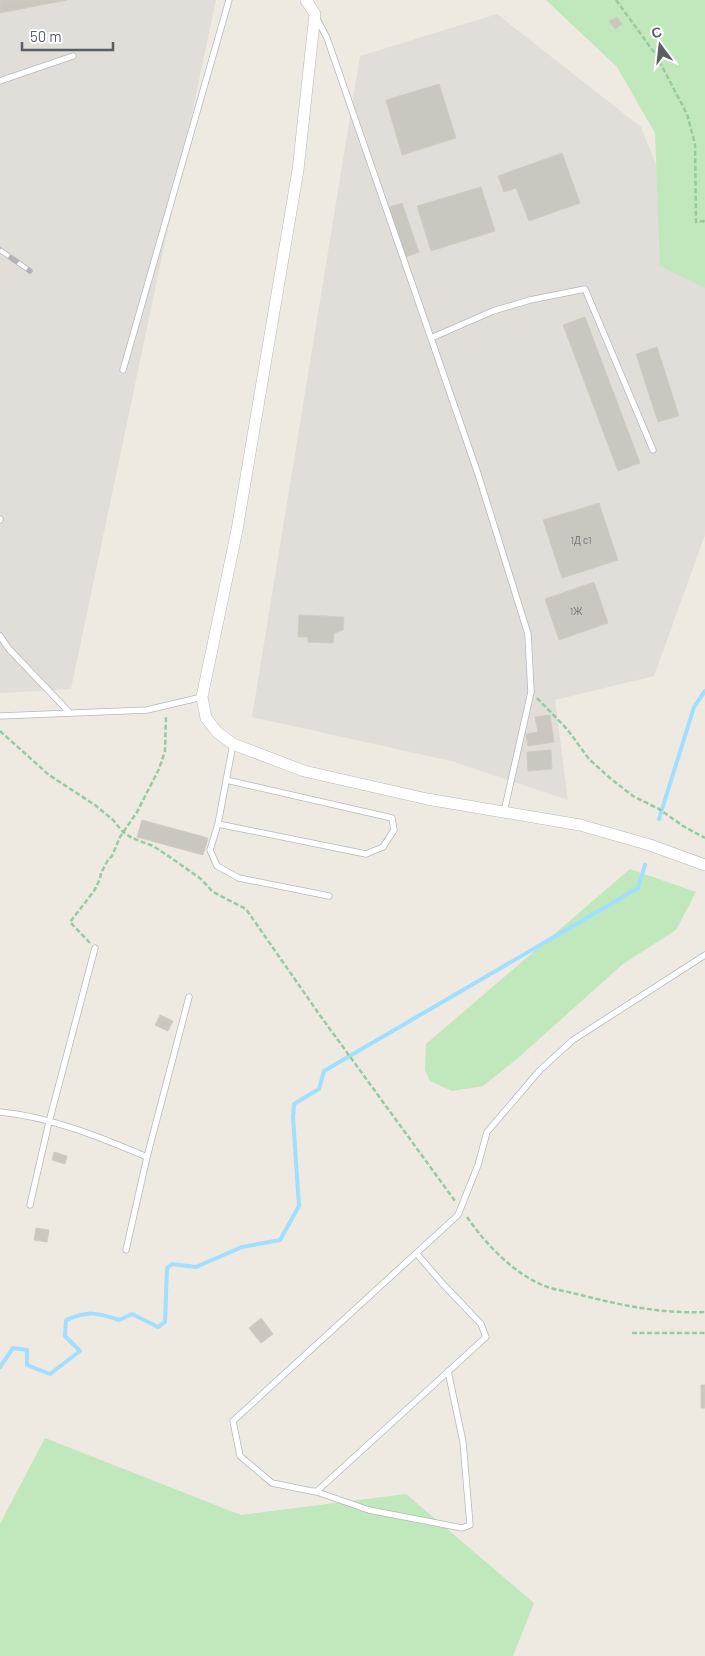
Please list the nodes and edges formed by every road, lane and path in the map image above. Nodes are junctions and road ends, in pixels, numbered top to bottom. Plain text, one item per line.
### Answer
1 (229, 0) edge
2 (306, 0) edge
3 (616, 0) edge
4 (315, 14) junction
5 (73, 56) dead end
6 (0, 81) edge
7 (705, 221) edge
8 (431, 338) junction
9 (123, 370) dead end
10 (653, 450) dead end
11 (0, 636) edge
12 (531, 692) junction
13 (202, 697) junction
14 (166, 706) junction
15 (70, 713) junction
16 (0, 716) edge
17 (0, 730) edge
18 (233, 744) junction
19 (226, 780) junction
20 (504, 812) junction
21 (218, 824) junction
22 (123, 832) junction
23 (705, 838) edge
24 (705, 865) edge
25 (329, 896) dead end
26 (94, 948) joint
27 (705, 955) edge
28 (189, 997) dead end
29 (0, 1112) edge
30 (49, 1122) junction
31 (147, 1157) junction
32 (30, 1205) dead end
33 (461, 1209) junction
34 (126, 1250) dead end
35 (417, 1254) junction
36 (705, 1312) edge
37 (632, 1332) dead end
38 (705, 1334) edge
39 (448, 1371) junction
40 (310, 1490) junction

1 - 9 lane
2 - 4 street
3 - 7 path
4 - 8 lane
4 - 13 street
5 - 6 lane
8 - 10 lane
8 - 12 lane
11 - 15 lane
12 - 20 lane
12 - 23 path
13 - 14 lane
13 - 18 street
14 - 15 lane
14 - 22 path
15 - 16 lane
17 - 22 path
18 - 19 lane
18 - 20 street
19 - 21 lane
19 - 21 lane
20 - 24 street
21 - 25 lane
22 - 26 path
22 - 33 path
26 - 30 lane
27 - 33 lane
28 - 31 lane
29 - 30 lane
30 - 31 lane
30 - 32 lane
31 - 34 lane
33 - 35 lane
33 - 36 path
35 - 39 lane
35 - 40 lane
37 - 38 path
39 - 40 lane
39 - 40 lane

